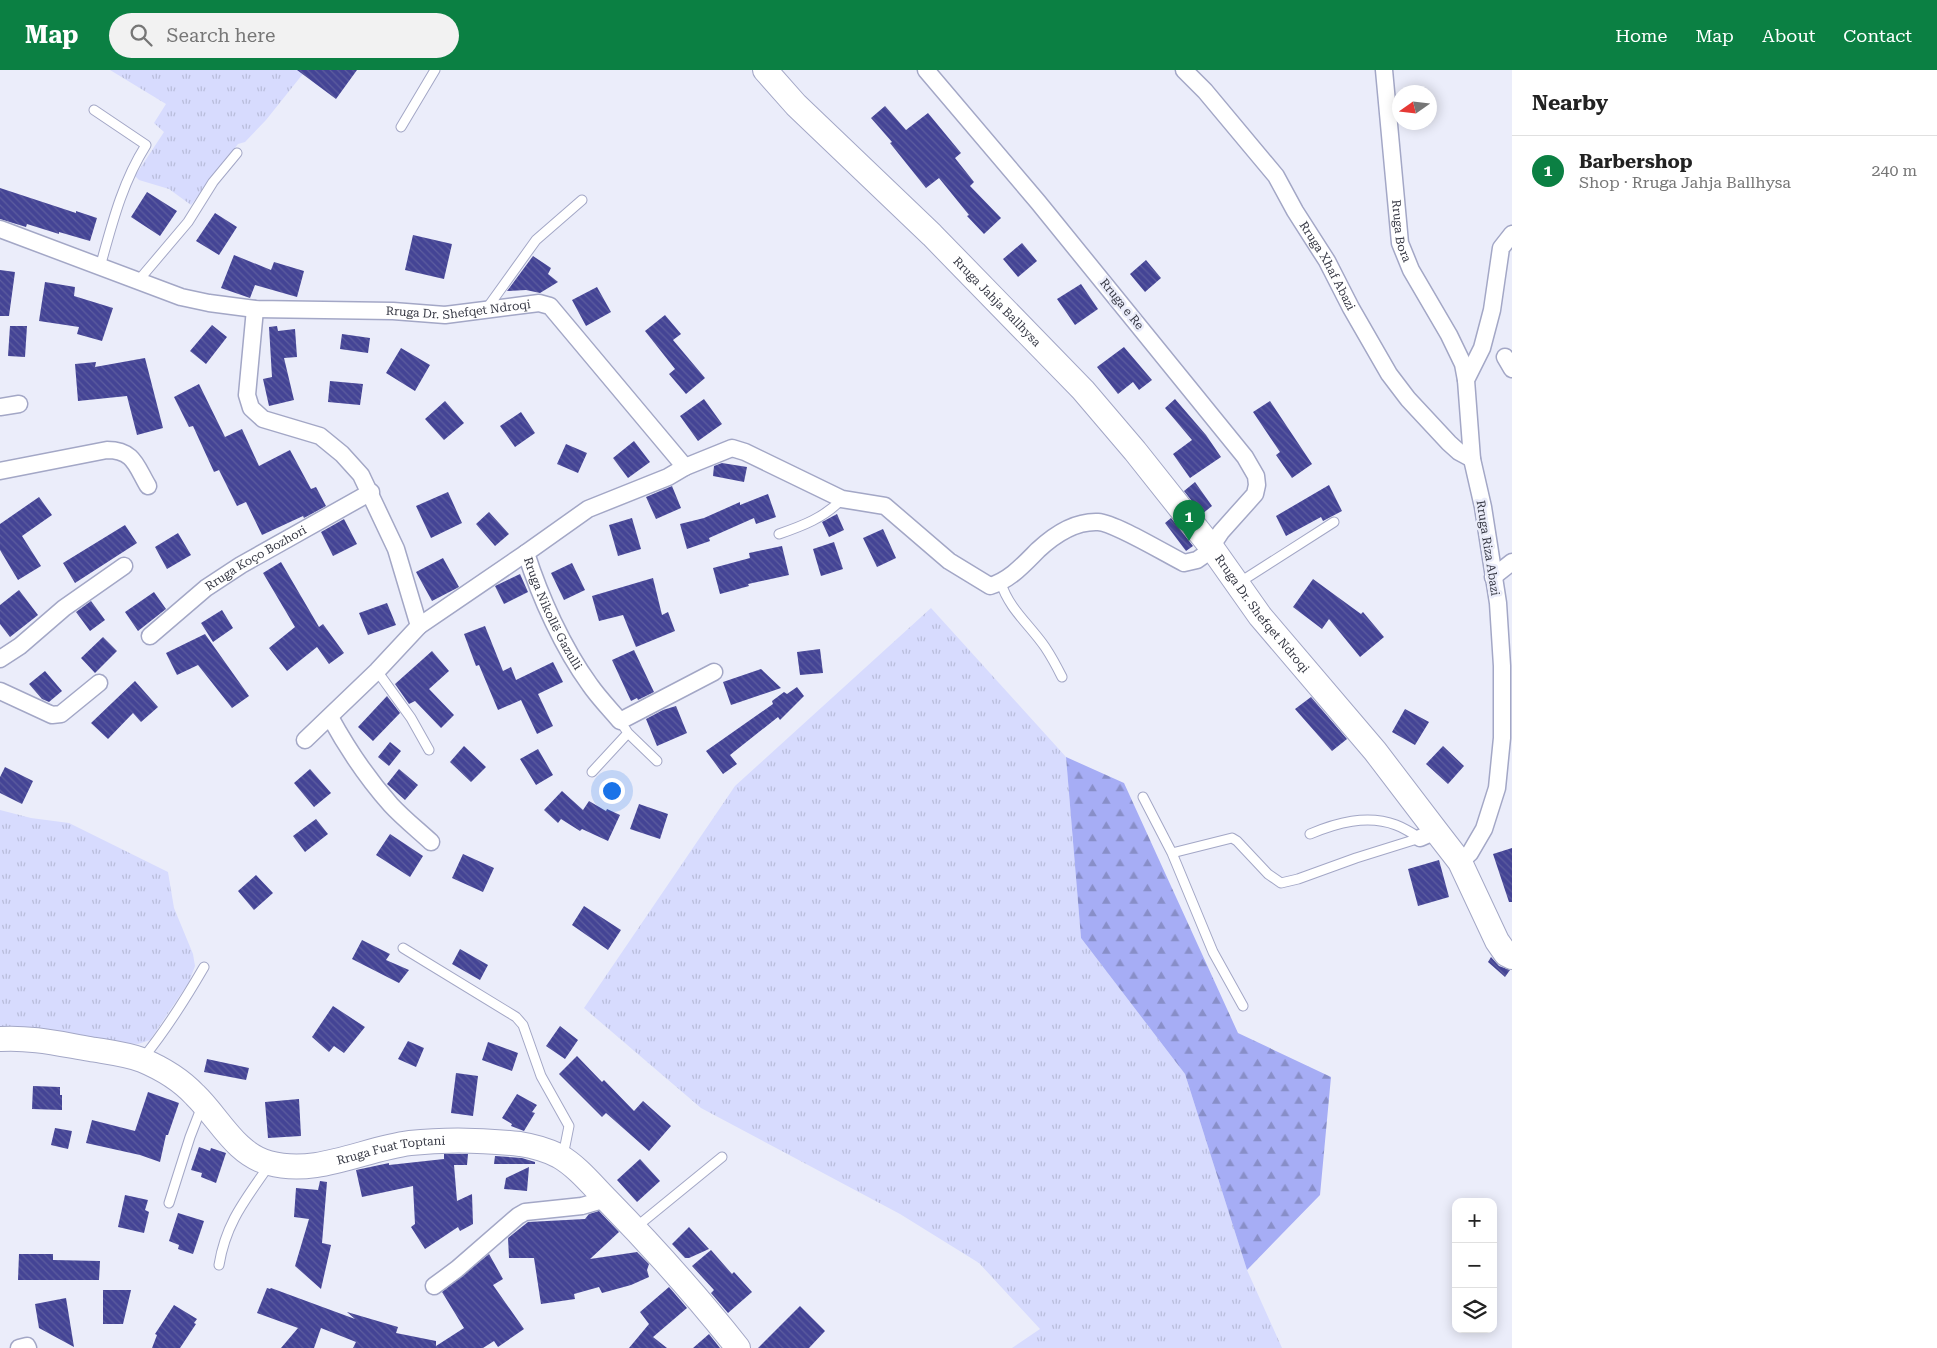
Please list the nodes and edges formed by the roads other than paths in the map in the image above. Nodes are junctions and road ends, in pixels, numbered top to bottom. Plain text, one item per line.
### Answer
1 (435, 70) edge
2 (765, 70) edge
3 (926, 70) edge
4 (1184, 70) edge
5 (1384, 70) edge
6 (94, 110) dead end
7 (401, 127) dead end
8 (237, 153) dead end
9 (582, 200) dead end
10 (0, 229) edge
11 (1512, 234) edge
12 (100, 267) junction
13 (138, 281) junction
14 (254, 309) junction
15 (484, 311) junction
16 (1466, 380) junction
17 (19, 404) dead end
18 (0, 408) edge
19 (1472, 459) junction
20 (685, 467) junction
21 (0, 471) edge
22 (148, 486) dead end
23 (371, 492) junction
24 (842, 499) junction
25 (1334, 522) dead end
26 (778, 534) dead end
27 (1212, 548) junction
28 (526, 553) junction
29 (1512, 562) edge
30 (124, 566) dead end
31 (1493, 577) junction
32 (1002, 583) junction
33 (1236, 584) junction
34 (419, 626) junction
35 (150, 636) dead end
36 (0, 659) edge
37 (377, 671) junction
38 (714, 672) dead end
39 (1062, 677) dead end
40 (99, 683) dead end
41 (0, 692) edge
42 (330, 717) junction
43 (624, 727) junction
44 (306, 740) dead end
45 (429, 750) dead end
46 (657, 761) dead end
47 (592, 772) dead end
48 (1143, 797) dead end
49 (1310, 834) dead end
50 (1428, 834) junction
51 (431, 842) dead end
52 (1172, 853) junction
53 (1460, 862) junction
54 (403, 948) dead end
55 (1512, 957) edge
56 (204, 967) dead end
57 (1243, 1006) dead end
58 (0, 1039) edge
59 (141, 1060) junction
60 (203, 1103) junction
61 (559, 1156) junction
62 (722, 1157) dead end
63 (271, 1163) junction
64 (606, 1199) junction
65 (169, 1203) dead end
66 (634, 1229) junction
67 (219, 1265) dead end
68 (434, 1286) dead end
69 (738, 1348) edge

1 - 7 lane
2 - 27 main road, Rruga Jahja Ballhysa
3 - 27 street, Rruga e Re
4 - 19 street, Rruga Xhaf Abazi
5 - 16 street, Rruga Bora
6 - 12 lane
8 - 13 lane
9 - 15 lane
10 - 12 street, Rruga Dr. Shefqet Ndroqi
11 - 16 street
12 - 13 street, Rruga Dr. Shefqet Ndroqi
13 - 14 street, Rruga Dr. Shefqet Ndroqi
14 - 15 street, Rruga Dr. Shefqet Ndroqi
14 - 23 street
15 - 20 street, Rruga Dr. Shefqet Ndroqi
16 - 19 street, Rruga Riza Abazi
17 - 18 street
19 - 31 street, Rruga Riza Abazi
20 - 24 street
20 - 28 street, Rruga Nikollë Gazulli
21 - 22 street
23 - 34 street
23 - 35 street, Rruga Koço Bozhori
24 - 26 lane
24 - 32 street
25 - 33 lane
27 - 32 street, Rruga Dr. Shefqet Ndroqi
27 - 33 main road, Rruga Dr. Shefqet Ndroqi
28 - 34 street
28 - 43 street, Rruga Nikollë Gazulli
29 - 31 street
30 - 36 street
31 - 53 street, Rruga Riza Abazi
32 - 39 lane
33 - 50 main road, Rruga Dr. Shefqet Ndroqi
34 - 37 street
37 - 42 street
37 - 45 lane
38 - 43 street
40 - 41 street
42 - 44 street
42 - 51 street
43 - 46 lane, Rruga Nikollë Gazulli
43 - 47 lane
48 - 52 lane
49 - 50 lane
50 - 52 lane
50 - 53 main road, Rruga Dr. Shefqet Ndroqi
52 - 57 lane
53 - 55 main road, Rruga Dr. Shefqet Ndroqi
54 - 61 lane
56 - 59 lane
58 - 59 main road, Rruga Fuat Toptani
59 - 60 main road, Rruga Fuat Toptani
60 - 63 main road, Rruga Fuat Toptani
60 - 65 lane
61 - 63 main road, Rruga Fuat Toptani
61 - 64 main road, Rruga Fuat Toptani
62 - 66 lane
63 - 67 lane
64 - 66 main road, Rruga Fuat Toptani
64 - 68 street
66 - 69 main road, Rruga Fuat Toptani

